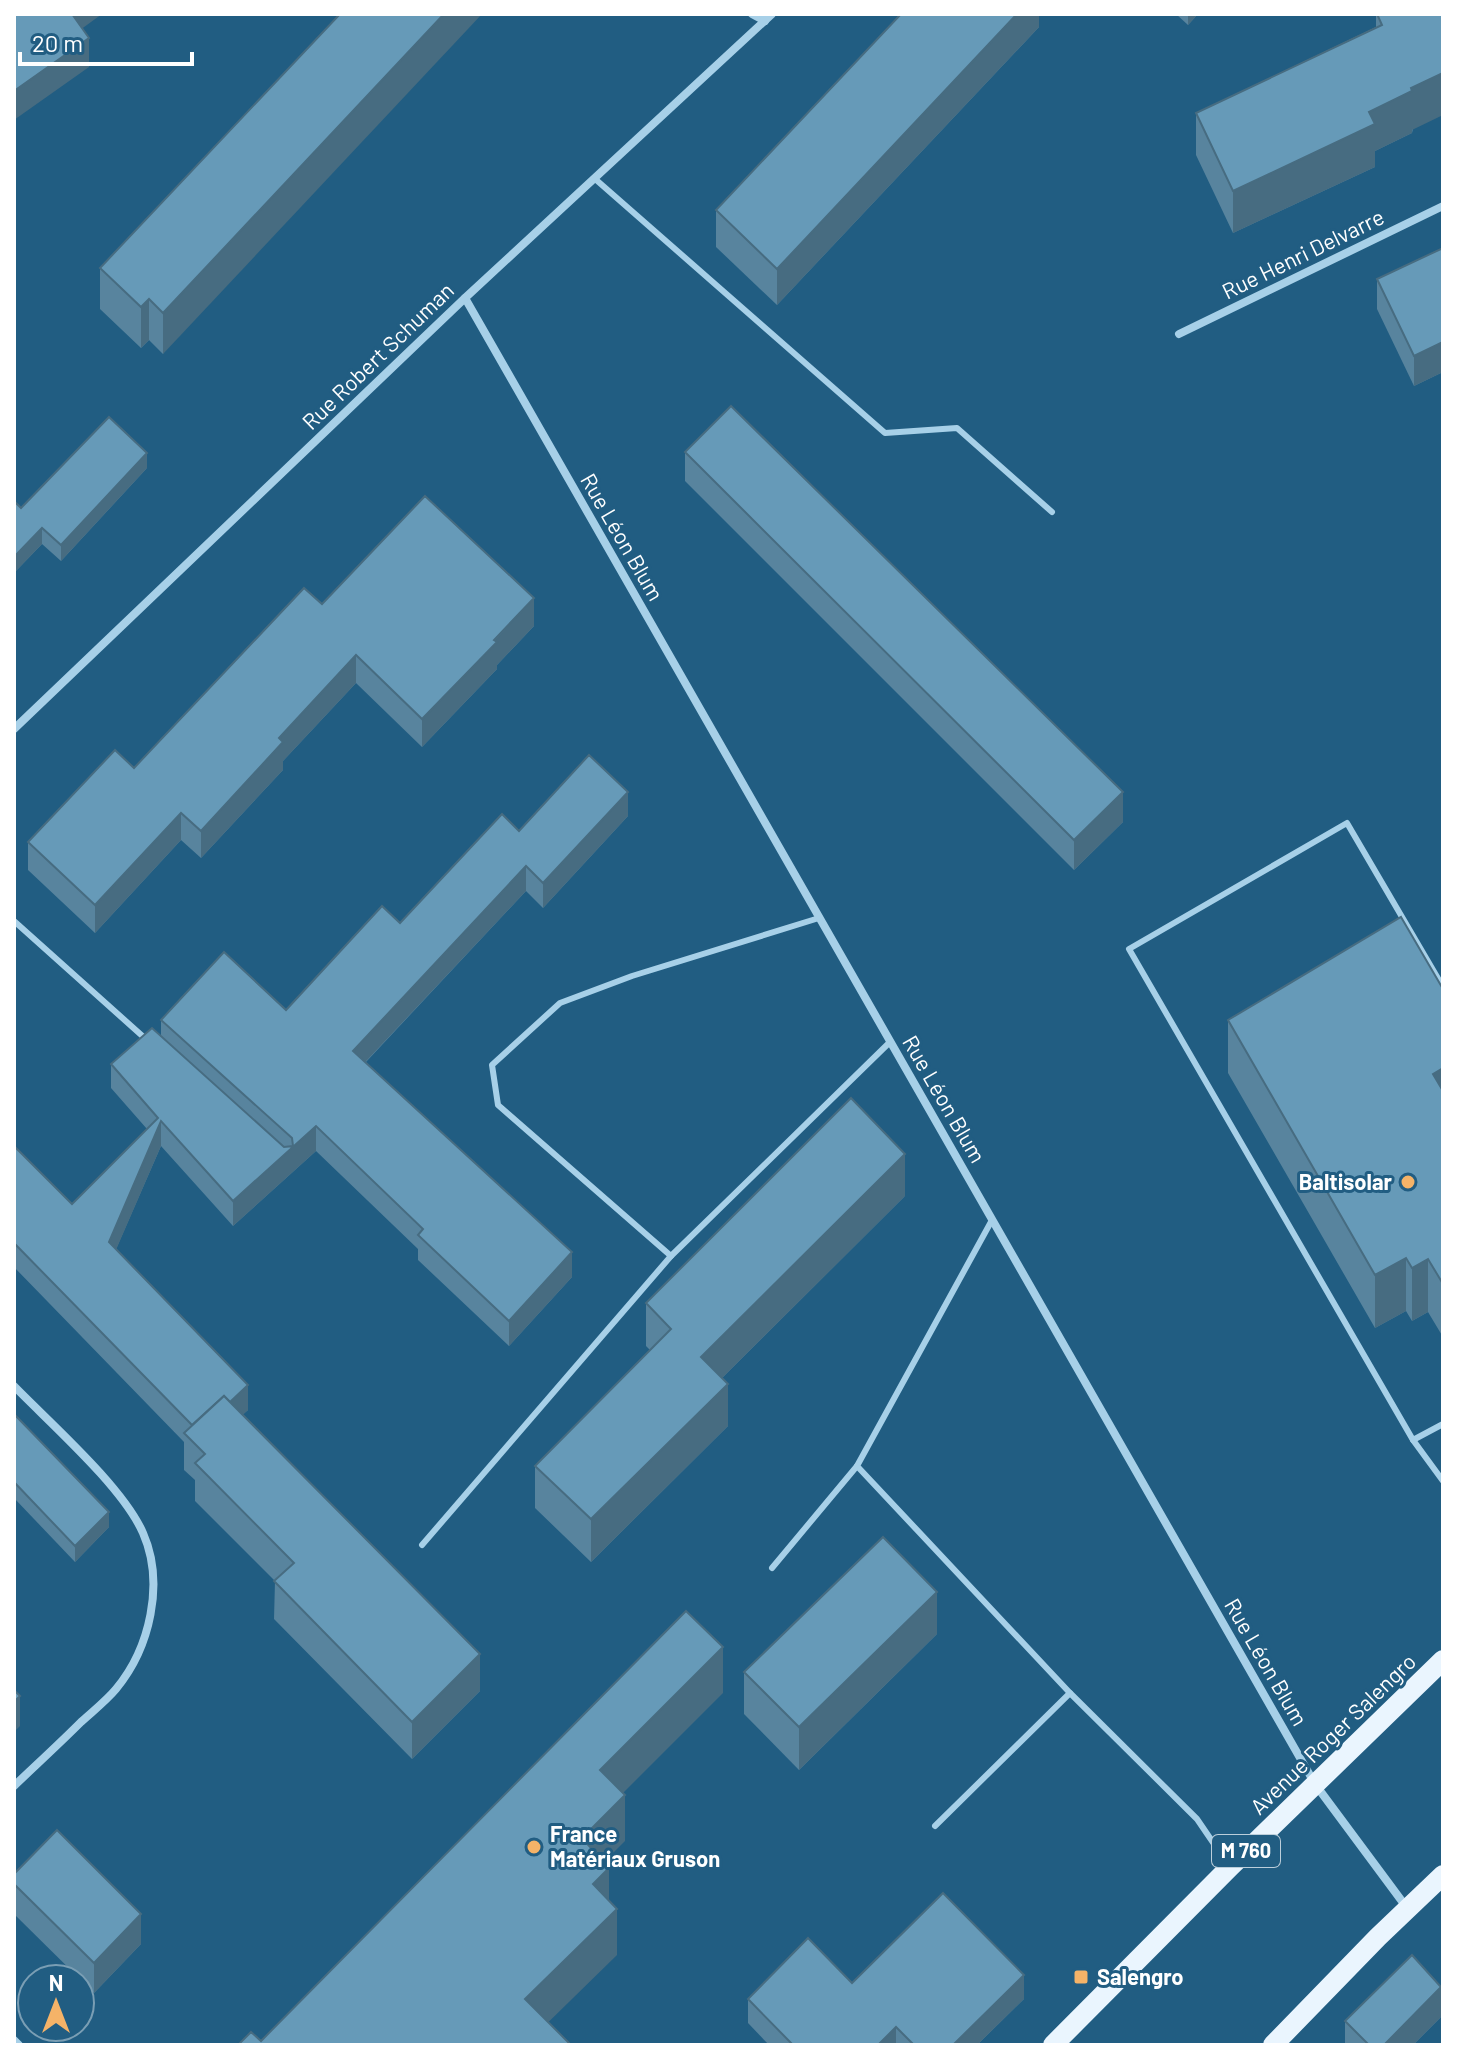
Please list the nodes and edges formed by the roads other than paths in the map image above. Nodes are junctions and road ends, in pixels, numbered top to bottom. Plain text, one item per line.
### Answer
1 (752, 14) edge
2 (769, 17) edge
3 (594, 178) junction
4 (1443, 206) edge
5 (465, 298) junction
6 (1179, 334) dead end
7 (1052, 512) dead end
8 (14, 729) edge
9 (819, 918) junction
10 (14, 921) edge
11 (1443, 987) edge
12 (890, 1042) junction
13 (151, 1044) edge
14 (992, 1220) junction
15 (671, 1256) junction
16 (14, 1386) edge
17 (1443, 1424) edge
18 (1413, 1440) junction
19 (857, 1466) junction
20 (1443, 1481) edge
21 (422, 1545) dead end
22 (772, 1568) dead end
23 (1443, 1660) edge
24 (1070, 1693) junction
25 (1315, 1784) junction
26 (14, 1786) edge
27 (935, 1826) dead end
28 (1230, 1867) junction
29 (1443, 1875) edge
30 (1407, 1908) junction
31 (14, 2040) edge
32 (19, 2045) edge
33 (1053, 2045) edge
34 (1273, 2045) edge

1 - 2 street
2 - 3 street, Rue Robert Schuman
3 - 5 street, Rue Robert Schuman
3 - 7 lane
4 - 6 street, Rue Henri Delvarre
5 - 8 street, Rue Robert Schuman
5 - 9 street, Rue Léon Blum
9 - 12 street, Rue Léon Blum
9 - 15 lane
10 - 13 lane
11 - 18 lane
12 - 14 street, Rue Léon Blum
12 - 15 lane
14 - 19 lane
14 - 25 street, Rue Léon Blum
15 - 21 lane
16 - 26 street
17 - 18 lane
18 - 20 lane
19 - 22 lane
19 - 24 lane
23 - 25 main road, Avenue Roger Salengro / M 760
24 - 27 lane
24 - 28 lane
25 - 28 main road, Avenue Roger Salengro / M 760
25 - 30 street, Rue Léon Blum
28 - 33 main road, Avenue Roger Salengro / M 760
29 - 30 main road
30 - 34 main road
31 - 32 street

